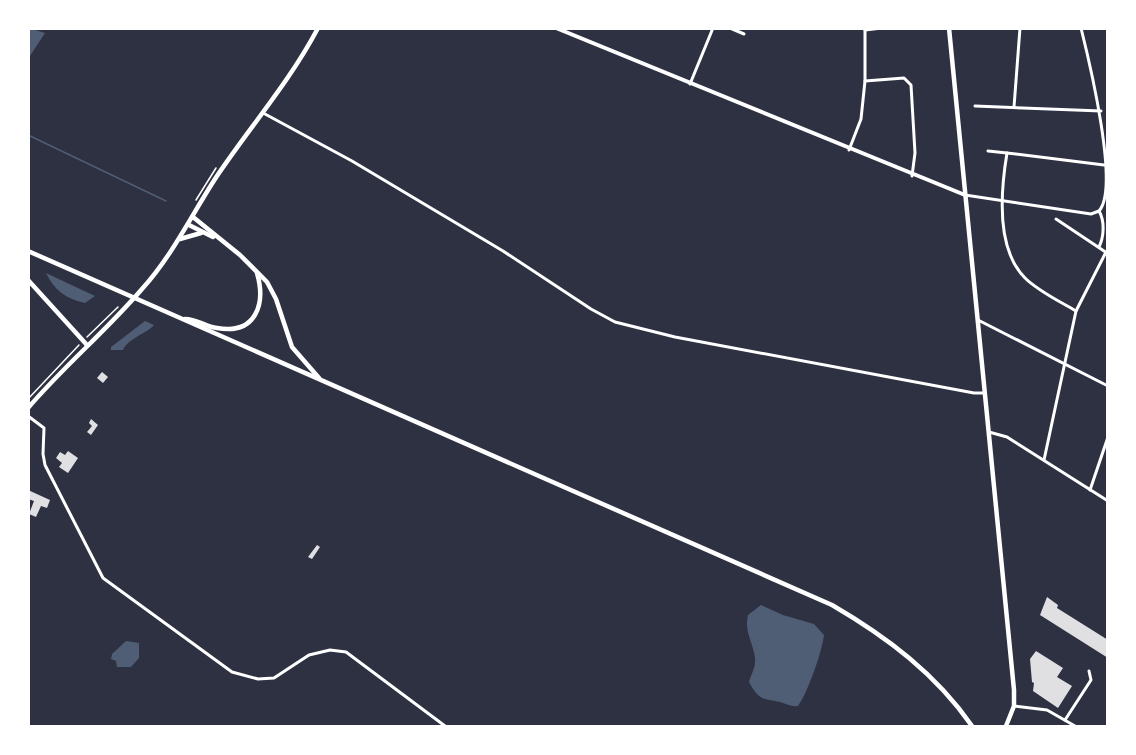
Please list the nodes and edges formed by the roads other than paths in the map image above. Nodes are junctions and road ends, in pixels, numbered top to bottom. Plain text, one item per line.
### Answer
1 (318, 28) edge
2 (556, 28) edge
3 (713, 28) edge
4 (730, 28) edge
5 (882, 28) edge
6 (949, 28) edge
7 (1020, 28) edge
8 (1082, 28) edge
9 (865, 29) edge
10 (744, 34) dead end
11 (865, 81) junction
12 (690, 84) junction
13 (975, 106) dead end
14 (1014, 108) junction
15 (1101, 111) junction
16 (265, 114) junction
17 (849, 150) junction
18 (988, 151) dead end
19 (1007, 153) junction
20 (1104, 165) junction
21 (912, 176) junction
22 (965, 195) junction
23 (1000, 202) junction
24 (1100, 212) junction
25 (1107, 215) edge
26 (193, 217) junction
27 (1056, 219) dead end
28 (189, 225) junction
29 (201, 233) junction
30 (217, 238) junction
31 (180, 239) junction
32 (1099, 248) junction
33 (28, 251) edge
34 (1107, 253) edge
35 (257, 272) junction
36 (28, 280) edge
37 (1076, 311) junction
38 (183, 319) junction
39 (978, 320) junction
40 (86, 343) junction
41 (1065, 363) junction
42 (321, 380) junction
43 (1107, 386) edge
44 (985, 393) junction
45 (28, 408) edge
46 (28, 416) edge
47 (989, 432) junction
48 (1107, 437) edge
49 (1044, 460) junction
50 (1090, 490) junction
51 (1107, 501) edge
52 (1089, 670) dead end
53 (1014, 706) junction
54 (1065, 720) junction
55 (445, 726) edge
56 (972, 726) edge
57 (1006, 726) edge
58 (1075, 726) edge

1 - 16 main road
2 - 12 street
3 - 12 street
4 - 10 street
5 - 9 street
6 - 22 main road
7 - 14 street
8 - 15 street
9 - 11 street
11 - 17 street
11 - 21 street
12 - 17 street
13 - 14 street
14 - 15 street
15 - 20 street
16 - 26 main road
16 - 44 street
17 - 21 street
18 - 19 street
19 - 20 street
19 - 23 street
20 - 24 street
21 - 22 street
22 - 23 street
22 - 39 main road
23 - 24 street
23 - 37 street
24 - 25 street
24 - 32 street
26 - 28 main road
26 - 30 main road
27 - 32 street
28 - 29 main road
28 - 31 main road
29 - 30 main road
29 - 31 main road
30 - 35 main road
31 - 40 main road
32 - 34 street
33 - 38 main road
34 - 37 street
35 - 38 main road
35 - 42 main road
36 - 40 main road
37 - 41 street
38 - 42 main road
39 - 41 street
39 - 44 main road
40 - 45 main road
41 - 43 street
41 - 49 street
42 - 56 main road
44 - 47 main road
46 - 55 street
47 - 49 street
47 - 53 main road
48 - 50 street
49 - 50 street
50 - 51 street
52 - 54 street
53 - 54 street
53 - 57 main road
54 - 58 street

